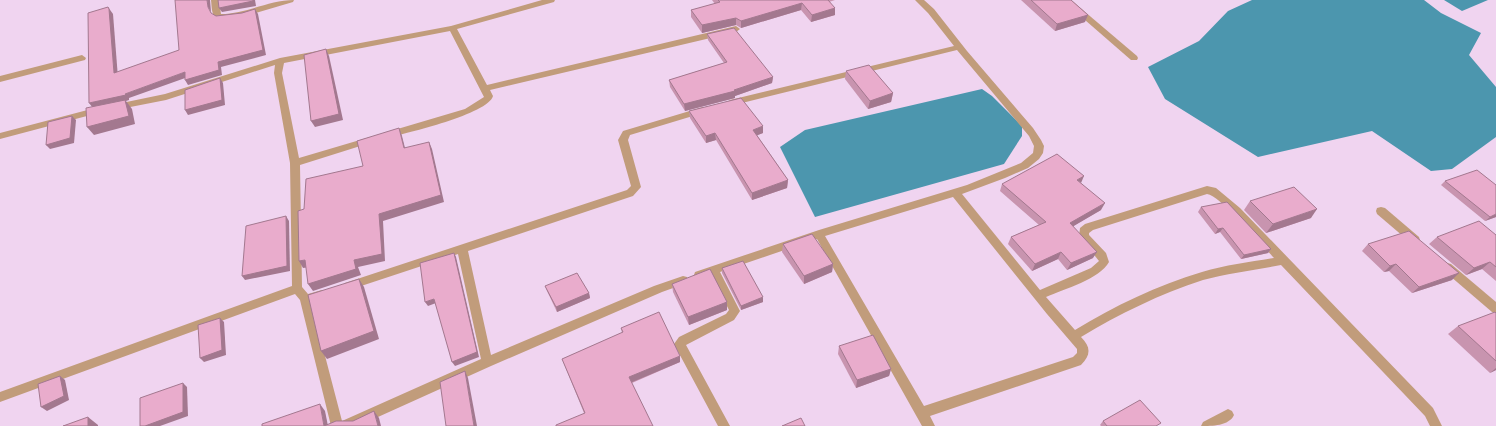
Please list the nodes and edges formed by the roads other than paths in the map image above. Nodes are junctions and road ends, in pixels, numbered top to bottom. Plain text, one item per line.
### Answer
1 (215, 0) edge
2 (290, 0) edge
3 (551, 0) edge
4 (919, 0) edge
5 (1066, 0) edge
6 (452, 28) junction
7 (736, 29) edge
8 (959, 47) junction
9 (82, 58) dead end
10 (1134, 58) dead end
11 (280, 61) junction
12 (0, 78) edge
13 (485, 88) junction
14 (0, 136) edge
15 (296, 163) junction
16 (955, 192) junction
17 (1381, 211) dead end
18 (819, 234) junction
19 (1423, 246) edge
20 (462, 249) junction
21 (1283, 260) junction
22 (1441, 261) edge
23 (713, 270) junction
24 (297, 289) junction
25 (1039, 295) junction
26 (305, 300) junction
27 (1496, 309) edge
28 (1074, 336) junction
29 (487, 362) junction
30 (0, 397) edge
31 (331, 401) junction
32 (317, 406) edge
33 (921, 413) junction
34 (1228, 415) dead end
35 (337, 426) edge
36 (345, 426) edge
37 (724, 426) edge
38 (929, 426) edge
39 (1207, 426) edge
40 (1436, 426) edge

1 - 2 street
3 - 6 street
4 - 8 street
5 - 10 street
6 - 11 street
6 - 13 street
7 - 13 street
8 - 16 street
8 - 20 street
9 - 12 street
11 - 14 street
11 - 15 street
13 - 15 street
15 - 24 street
16 - 18 street
16 - 25 street
17 - 19 street
18 - 23 street
18 - 33 street
20 - 26 street
20 - 29 street
21 - 25 street
21 - 28 street
21 - 40 street
22 - 27 street
23 - 29 street
23 - 37 street
24 - 26 street
24 - 30 street
25 - 28 street
26 - 31 street
28 - 33 street
29 - 36 street
31 - 32 street
31 - 35 street
33 - 38 street
34 - 39 street

